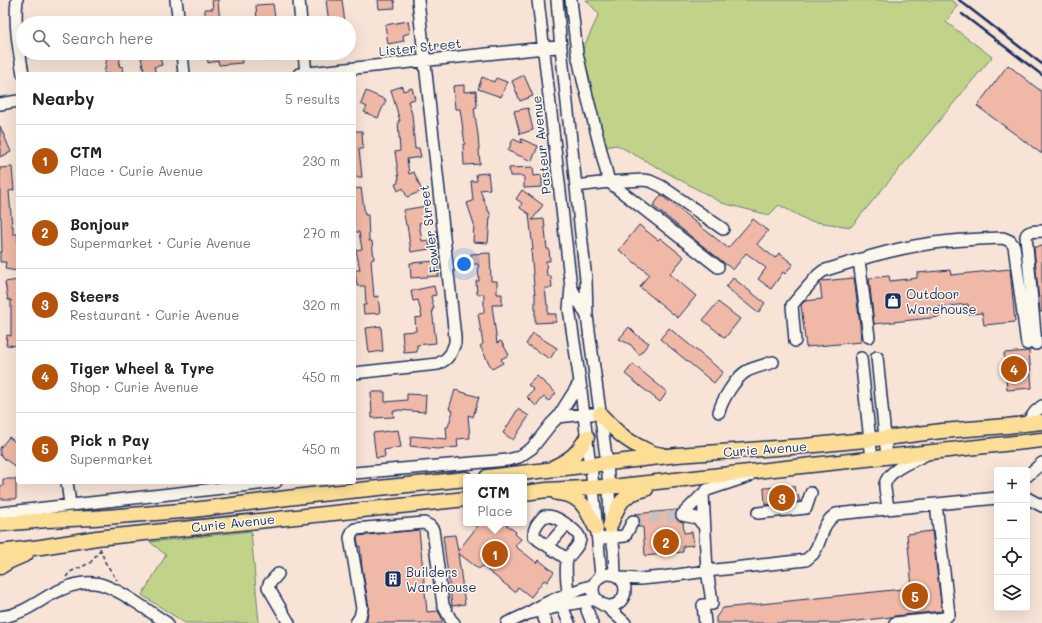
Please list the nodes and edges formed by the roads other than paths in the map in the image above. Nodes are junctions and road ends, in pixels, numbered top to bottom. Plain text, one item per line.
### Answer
1 (16, 0) edge
2 (176, 0) edge
3 (299, 0) edge
4 (418, 0) edge
5 (538, 0) edge
6 (557, 0) edge
7 (571, 0) edge
8 (178, 16) edge
9 (300, 16) edge
10 (16, 24) edge
11 (544, 48) junction
12 (561, 49) junction
13 (21, 60) edge
14 (183, 60) edge
15 (304, 60) edge
16 (425, 60) junction
17 (23, 72) edge
18 (184, 72) edge
19 (303, 72) edge
20 (320, 72) edge
21 (16, 101) edge
22 (0, 104) edge
23 (609, 182) junction
24 (576, 186) junction
25 (722, 229) dead end
26 (1042, 231) edge
27 (859, 260) junction
28 (718, 267) dead end
29 (571, 287) junction
30 (587, 316) junction
31 (870, 337) dead end
32 (795, 342) dead end
33 (877, 357) dead end
34 (861, 358) dead end
35 (773, 362) dead end
36 (356, 373) edge
37 (580, 382) junction
38 (1042, 406) edge
39 (719, 412) dead end
40 (584, 414) junction
41 (600, 414) junction
42 (558, 417) junction
43 (1042, 422) edge
44 (1027, 423) junction
45 (586, 437) junction
46 (885, 438) junction
47 (870, 440) junction
48 (1042, 440) edge
49 (931, 452) junction
50 (677, 455) junction
51 (887, 457) junction
52 (872, 459) junction
53 (1042, 463) edge
54 (606, 464) junction
55 (591, 465) junction
56 (763, 470) junction
57 (544, 471) junction
58 (356, 473) edge
59 (1030, 473) edge
60 (516, 474) edge
61 (695, 478) junction
62 (463, 479) edge
63 (67, 484) edge
64 (258, 484) edge
65 (609, 486) junction
66 (593, 487) junction
67 (547, 490) junction
68 (527, 493) edge
69 (811, 493) dead end
70 (703, 494) junction
71 (994, 498) edge
72 (463, 499) edge
73 (1030, 500) edge
74 (70, 504) junction
75 (936, 504) junction
76 (1042, 506) edge
77 (888, 509) junction
78 (0, 512) edge
79 (758, 513) dead end
80 (633, 521) dead end
81 (0, 524) edge
82 (566, 525) junction
83 (704, 526) junction
84 (611, 532) junction
85 (597, 533) junction
86 (548, 546) junction
87 (41, 547) junction
88 (614, 550) junction
89 (0, 552) edge
90 (567, 559) junction
91 (0, 567) edge
92 (707, 571) junction
93 (278, 574) dead end
94 (617, 577) junction
95 (637, 579) junction
96 (597, 581) junction
97 (622, 597) junction
98 (567, 601) junction
99 (601, 602) junction
100 (587, 610) dead end
101 (541, 611) junction
102 (0, 617) edge
103 (523, 618) edge
104 (166, 623) edge
105 (289, 623) edge
106 (356, 623) edge
107 (454, 623) edge
108 (508, 623) edge
109 (546, 623) edge
110 (569, 623) edge
111 (592, 623) edge
112 (625, 623) edge
113 (705, 623) edge
114 (895, 623) edge

1 - 10 street
2 - 8 street
3 - 9 street
4 - 16 street, Fowler Street
5 - 11 street, Pasteur Avenue
6 - 12 street
7 - 23 street
11 - 12 street, Lister Street
11 - 16 street, Lister Street
11 - 29 street, Pasteur Avenue
12 - 24 street
13 - 17 street
14 - 18 street
15 - 19 street
16 - 20 street, Lister Street
16 - 36 street, Fowler Street
21 - 22 street
23 - 24 street
23 - 25 street
23 - 28 street
24 - 30 street
26 - 27 street
27 - 31 street
27 - 32 street
29 - 30 street, Pasteur Avenue
29 - 37 street, Pasteur Avenue
30 - 41 street, Pasteur Avenue
33 - 46 street
34 - 47 street
35 - 39 street
37 - 40 street, Pasteur Avenue
37 - 42 street
38 - 44 street
40 - 41 street
40 - 42 street
40 - 45 street, Pasteur Avenue
41 - 50 main road
41 - 54 street, Pasteur Avenue
42 - 58 street
43 - 44 main road, Curie Avenue
44 - 46 main road, Curie Avenue
45 - 55 street, Pasteur Avenue
45 - 57 main road
46 - 47 main road, Curie Avenue
46 - 51 street
47 - 50 main road, Curie Avenue
47 - 52 street
48 - 49 main road, Curie Avenue
49 - 51 main road, Curie Avenue
49 - 77 street
50 - 54 main road, Curie Avenue
51 - 52 main road, Curie Avenue
52 - 56 main road, Curie Avenue
53 - 59 street
54 - 55 main road, Curie Avenue
54 - 65 street, Pasteur Avenue
55 - 57 main road, Curie Avenue
55 - 66 street, Pasteur Avenue
56 - 61 main road, Curie Avenue
56 - 70 street
57 - 60 main road, Curie Avenue
61 - 65 main road, Curie Avenue
61 - 84 main road
62 - 81 main road, Curie Avenue
63 - 74 street
64 - 74 street
65 - 66 main road, Curie Avenue
65 - 84 street, Pasteur Avenue
66 - 67 main road, Curie Avenue
66 - 85 street, Pasteur Avenue
67 - 68 main road, Curie Avenue
67 - 85 main road
69 - 79 street
70 - 83 street
70 - 83 street
71 - 75 street
72 - 87 main road, Curie Avenue
73 - 76 street
74 - 78 street
75 - 77 street
75 - 114 street
77 - 92 street
80 - 84 street
82 - 86 street
82 - 86 street
82 - 90 street
83 - 92 street
84 - 85 street
84 - 88 street, Pasteur Avenue
85 - 96 street, Pasteur Avenue
86 - 90 street
87 - 89 main road, Curie Avenue
87 - 91 main road
88 - 94 street
88 - 95 street
90 - 98 street
92 - 95 street
92 - 113 street
93 - 105 street
94 - 95 street
94 - 96 street
94 - 97 street
95 - 97 street
96 - 98 street
96 - 99 street
97 - 99 street
97 - 112 street
98 - 99 street
98 - 101 street
98 - 103 street
98 - 110 street
99 - 112 street
100 - 111 street
101 - 103 street
101 - 109 street
102 - 104 street
103 - 108 street
106 - 107 street

